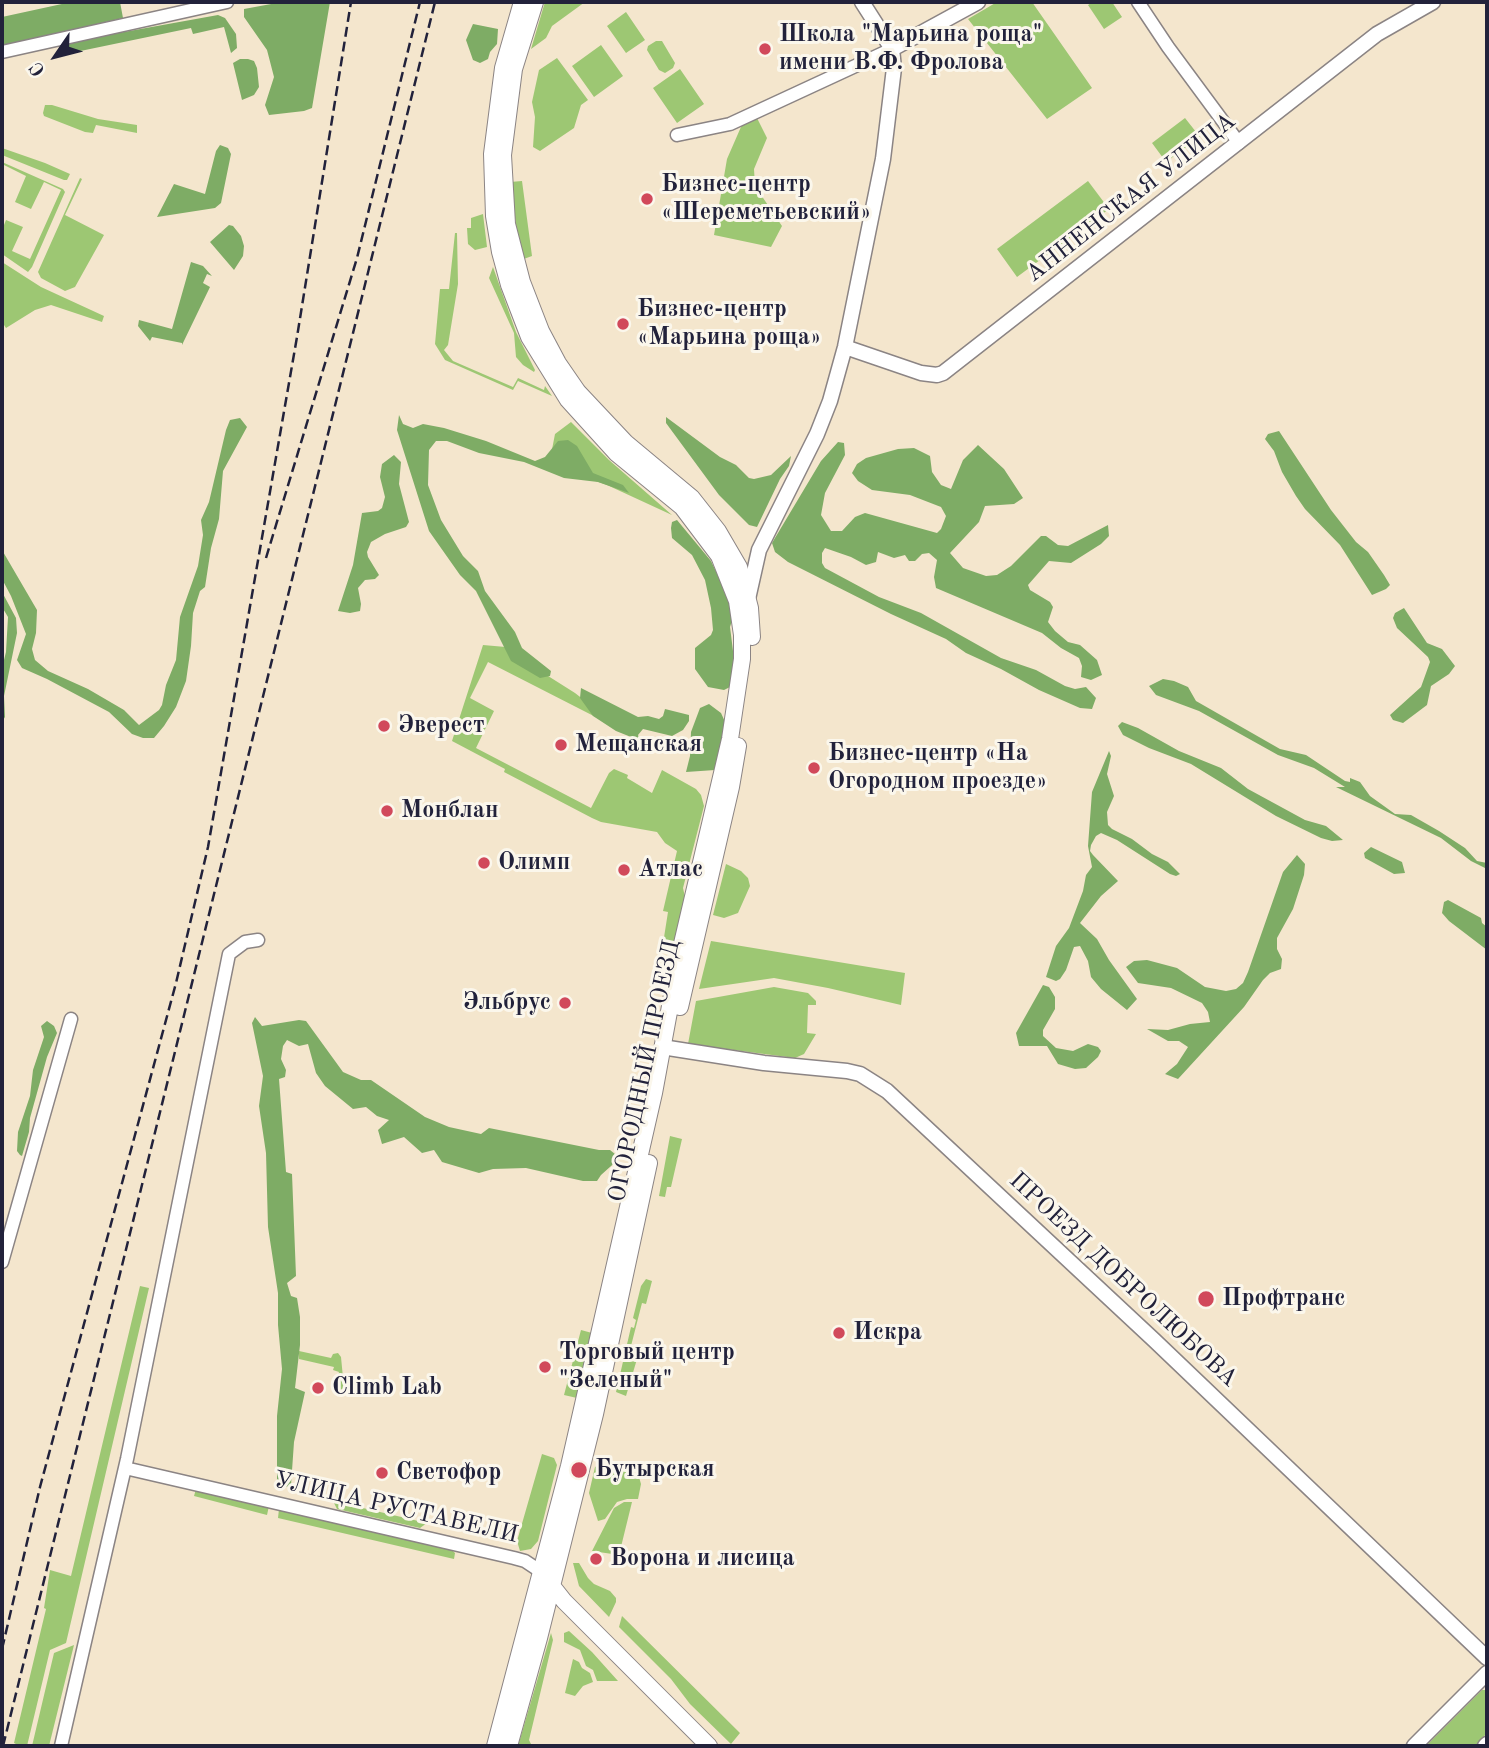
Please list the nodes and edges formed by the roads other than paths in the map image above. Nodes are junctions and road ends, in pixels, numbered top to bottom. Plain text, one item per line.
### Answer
1 (227, 2) edge
2 (522, 2) edge
3 (535, 2) edge
4 (862, 2) edge
5 (978, 2) edge
6 (1138, 2) edge
7 (1433, 2) edge
8 (892, 49) junction
9 (2, 52) edge
10 (677, 135) dead end
11 (1240, 143) junction
12 (845, 347) junction
13 (621, 448) junction
14 (759, 552) junction
15 (729, 558) junction
16 (748, 596) junction
17 (741, 635) junction
18 (258, 940) dead end
19 (71, 1019) dead end
20 (666, 1048) junction
21 (2, 1262) edge
22 (125, 1468) junction
23 (540, 1572) junction
24 (552, 1585) junction
25 (1487, 1658) edge
26 (1487, 1673) edge
27 (61, 1746) edge
28 (495, 1746) edge
29 (509, 1746) edge
30 (709, 1746) edge
31 (1414, 1746) edge

1 - 9 street
2 - 13 main road
3 - 13 main road
4 - 8 street
5 - 8 street
6 - 11 street
7 - 11 street, АННЕНСКАЯ УЛИЦА
8 - 10 street
8 - 12 street
11 - 12 street, АННЕНСКАЯ УЛИЦА
12 - 14 street
13 - 15 main road, ОГОРОДНЫЙ ПРОЕЗД
14 - 15 street
14 - 16 street
15 - 16 main road, ОГОРОДНЫЙ ПРОЕЗД
15 - 17 main road, ОГОРОДНЫЙ ПРОЕЗД
16 - 17 street
16 - 20 main road, ОГОРОДНЫЙ ПРОЕЗД
17 - 20 main road, ОГОРОДНЫЙ ПРОЕЗД
18 - 22 street
19 - 21 street
20 - 23 main road, ОГОРОДНЫЙ ПРОЕЗД
20 - 24 main road, ОГОРОДНЫЙ ПРОЕЗД
20 - 25 street, ПРОЕЗД ДОБРОЛЮБОВА
22 - 23 street, УЛИЦА РУСТАВЕЛИ
22 - 27 street
23 - 24 main road, УЛИЦА РУСТАВЕЛИ
23 - 28 main road, ОГОРОДНЫЙ ПРОЕЗД
24 - 29 main road, ОГОРОДНЫЙ ПРОЕЗД
24 - 30 main road, УЛИЦА РУСТАВЕЛИ
26 - 31 street

